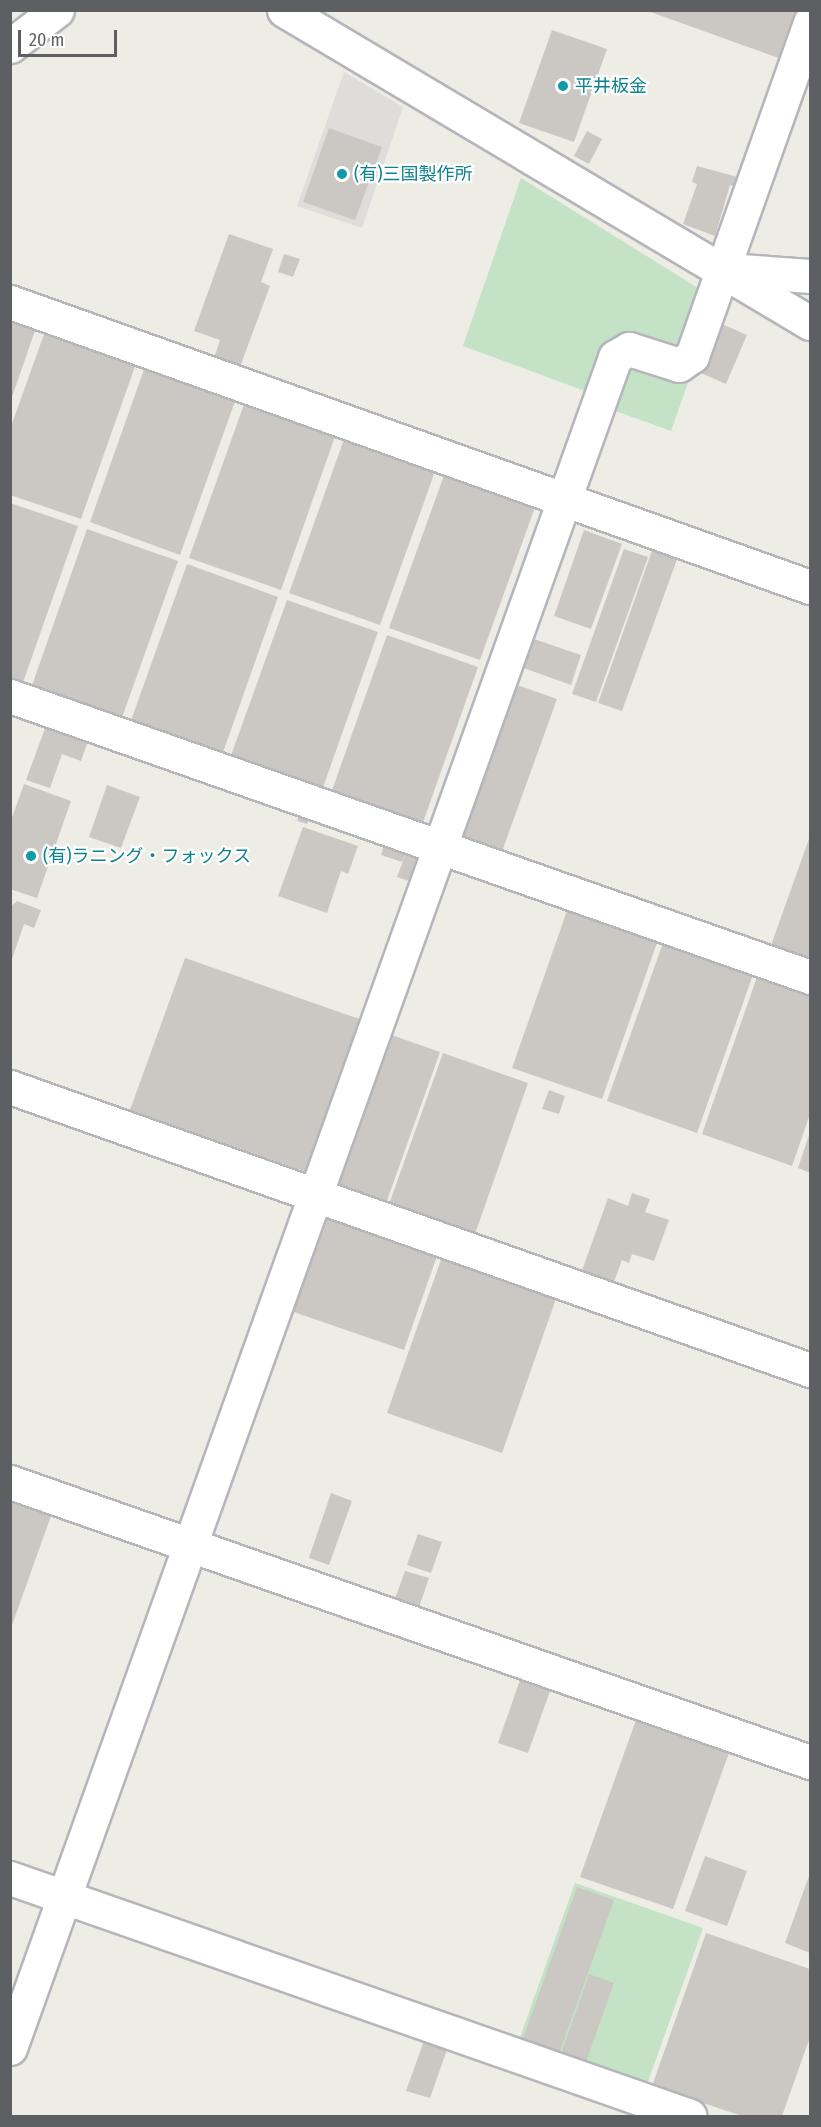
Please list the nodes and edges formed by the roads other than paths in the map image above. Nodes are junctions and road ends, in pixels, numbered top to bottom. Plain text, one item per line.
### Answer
1 (57, 10) edge
2 (284, 10) edge
3 (810, 22) edge
4 (10, 46) edge
5 (722, 270) junction
6 (810, 276) edge
7 (10, 302) edge
8 (810, 323) edge
9 (564, 499) junction
10 (810, 587) edge
11 (10, 696) edge
12 (436, 847) junction
13 (810, 977) edge
14 (10, 1087) edge
15 (313, 1195) junction
16 (810, 1370) edge
17 (10, 1482) edge
18 (192, 1547) junction
19 (810, 1762) edge
20 (10, 1878) edge
21 (66, 1898) junction
22 (10, 2048) edge
23 (690, 2116) edge

1 - 4 street
2 - 5 street
3 - 5 street
5 - 6 street
5 - 8 street
5 - 9 street
7 - 9 street
9 - 10 street
9 - 12 street
11 - 12 street
12 - 13 street
12 - 15 street
14 - 15 street
15 - 16 street
15 - 18 street
17 - 18 street
18 - 19 street
18 - 21 street
20 - 21 street
21 - 22 street
21 - 23 street

